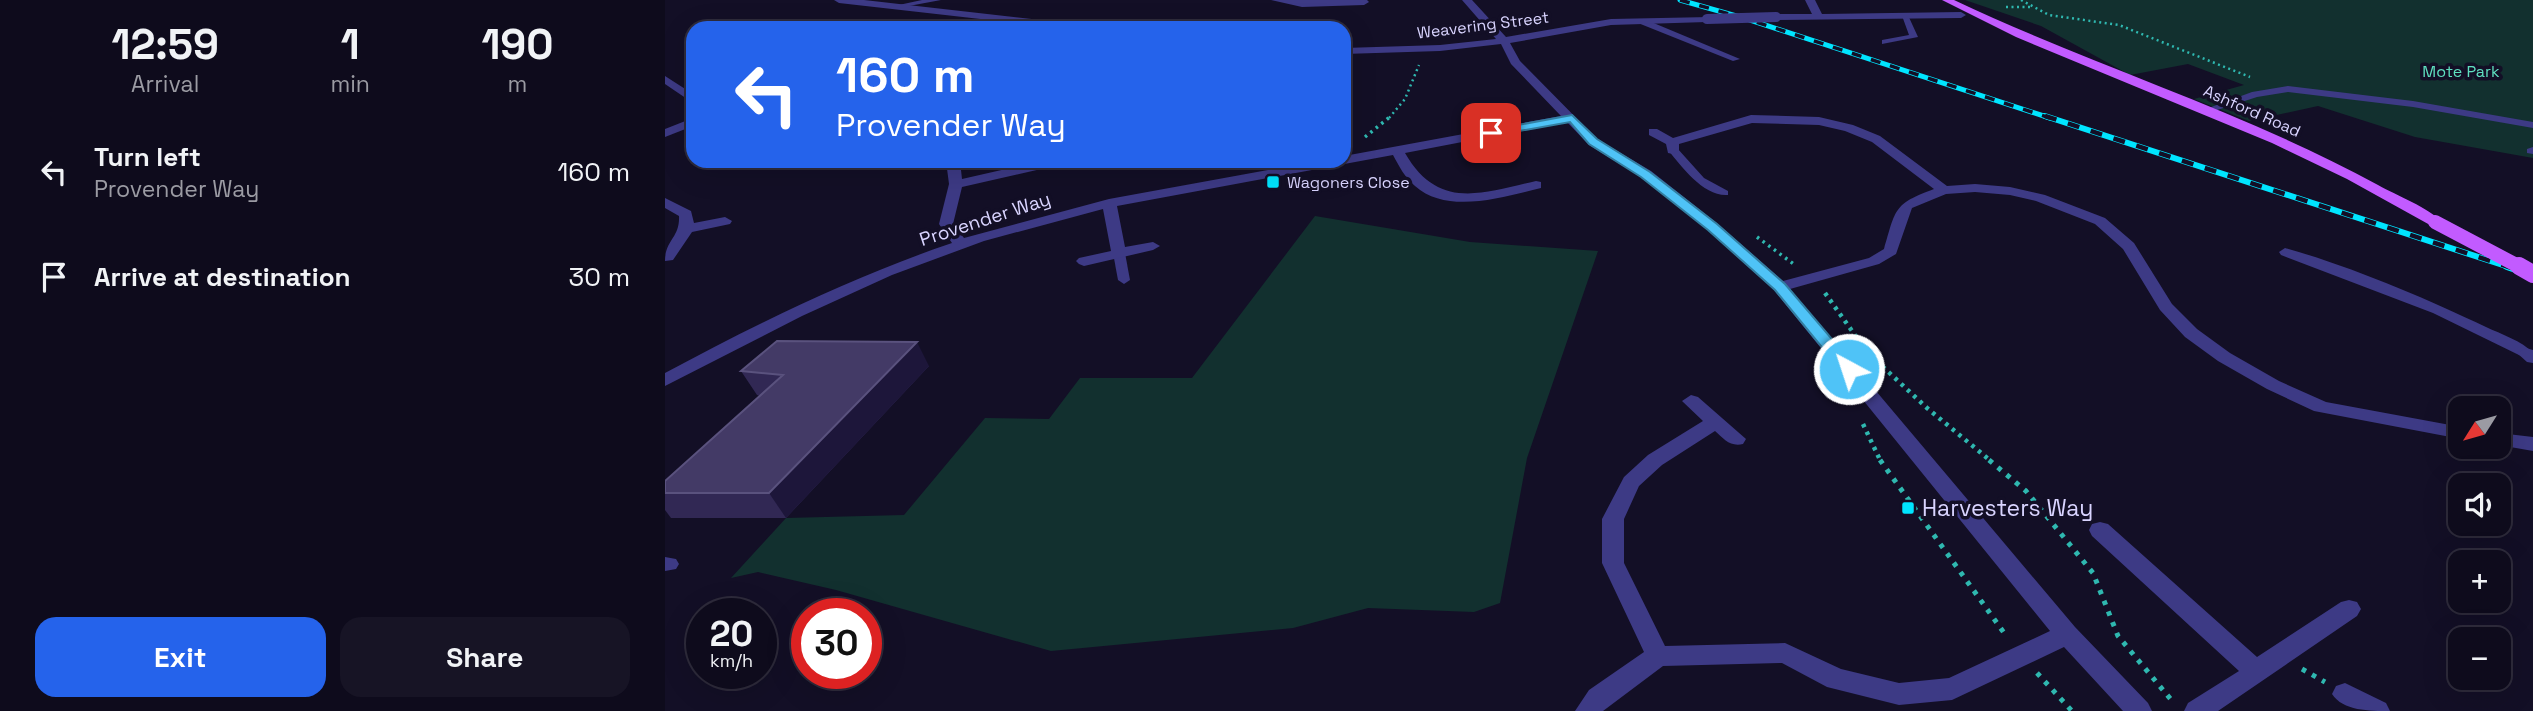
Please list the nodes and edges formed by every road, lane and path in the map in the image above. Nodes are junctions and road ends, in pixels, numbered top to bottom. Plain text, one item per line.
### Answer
1 (839, 0) edge
2 (937, 0) edge
3 (1276, 0) edge
4 (1467, 0) edge
5 (1810, 0) edge
6 (1947, 0) edge
7 (2021, 0) edge
8 (1347, 1) edge
9 (1364, 2) edge
10 (898, 6) junction
11 (1904, 15) junction
12 (1961, 15) dead end
13 (1819, 17) junction
14 (1026, 21) edge
15 (1641, 21) junction
16 (1504, 41) junction
17 (1885, 42) dead end
18 (1427, 49) junction
19 (1351, 51) edge
20 (1736, 59) dead end
21 (665, 79) edge
22 (2288, 89) junction
23 (686, 95) edge
24 (2208, 110) junction
25 (1572, 118) junction
26 (686, 124) edge
27 (2533, 125) edge
28 (665, 132) edge
29 (1653, 132) dead end
30 (1672, 146) junction
31 (1351, 147) edge
32 (1397, 150) junction
33 (1351, 159) edge
34 (954, 168) edge
35 (1027, 168) edge
36 (1300, 168) edge
37 (956, 184) junction
38 (1536, 185) dead end
39 (1944, 190) junction
40 (1724, 193) dead end
41 (665, 202) edge
42 (1109, 203) junction
43 (725, 221) dead end
44 (687, 229) junction
45 (961, 245) junction
46 (1153, 247) dead end
47 (1119, 253) junction
48 (2285, 253) dead end
49 (668, 257) dead end
50 (1084, 261) dead end
51 (2533, 274) edge
52 (1811, 279) junction
53 (1123, 280) dead end
54 (1780, 287) junction
55 (2530, 356) edge
56 (665, 380) edge
57 (1691, 401) dead end
58 (1876, 402) junction
59 (1716, 422) junction
60 (2448, 431) edge
61 (1736, 439) dead end
62 (2511, 441) edge
63 (2533, 444) edge
64 (2100, 530) dead end
65 (2350, 609) dead end
66 (2067, 634) junction
67 (2277, 655) junction
68 (1658, 656) junction
69 (2020, 656) junction
70 (2257, 672) junction
71 (2345, 694) joint
72 (1588, 711) edge
73 (2072, 711) edge
74 (2139, 711) edge
75 (2180, 711) edge
76 (2197, 711) edge
77 (2377, 711) edge

1 - 10 street
2 - 10 lane
3 - 8 street
4 - 16 street
5 - 13 street
6 - 24 main road, Ashford Road
7 - 22 path
8 - 9 street
10 - 14 street
11 - 12 street, Weavering Street
11 - 13 street, Weavering Street
11 - 17 lane
13 - 15 street, Weavering Street, bridge
15 - 16 street, Weavering Street
15 - 20 lane
16 - 18 street, Weavering Street
16 - 25 street
18 - 19 street, Weavering Street
18 - 31 path
21 - 23 street
22 - 24 lane
22 - 27 lane
24 - 51 main road, Ashford Road, bridge
25 - 32 street, Provender Way
25 - 54 street
26 - 28 street
29 - 30 street
30 - 39 street
30 - 40 lane
32 - 33 street, Provender Way
32 - 38 street
34 - 37 street
35 - 37 street
36 - 42 street, Provender Way
37 - 45 street
39 - 52 street
39 - 60 street
41 - 44 street
42 - 45 street, Provender Way
42 - 47 street
43 - 44 street
44 - 49 street
45 - 56 street, Provender Way
46 - 47 street
47 - 50 street
47 - 53 lane
48 - 55 lane
52 - 54 street
52 - 75 path
54 - 58 street
57 - 59 street
58 - 66 street
58 - 69 path
59 - 61 street
59 - 68 street
62 - 63 street
64 - 70 street
65 - 67 street
66 - 69 street
66 - 74 street
67 - 70 street
67 - 71 path
68 - 69 street
68 - 72 street
69 - 73 path
70 - 76 street
71 - 77 street

